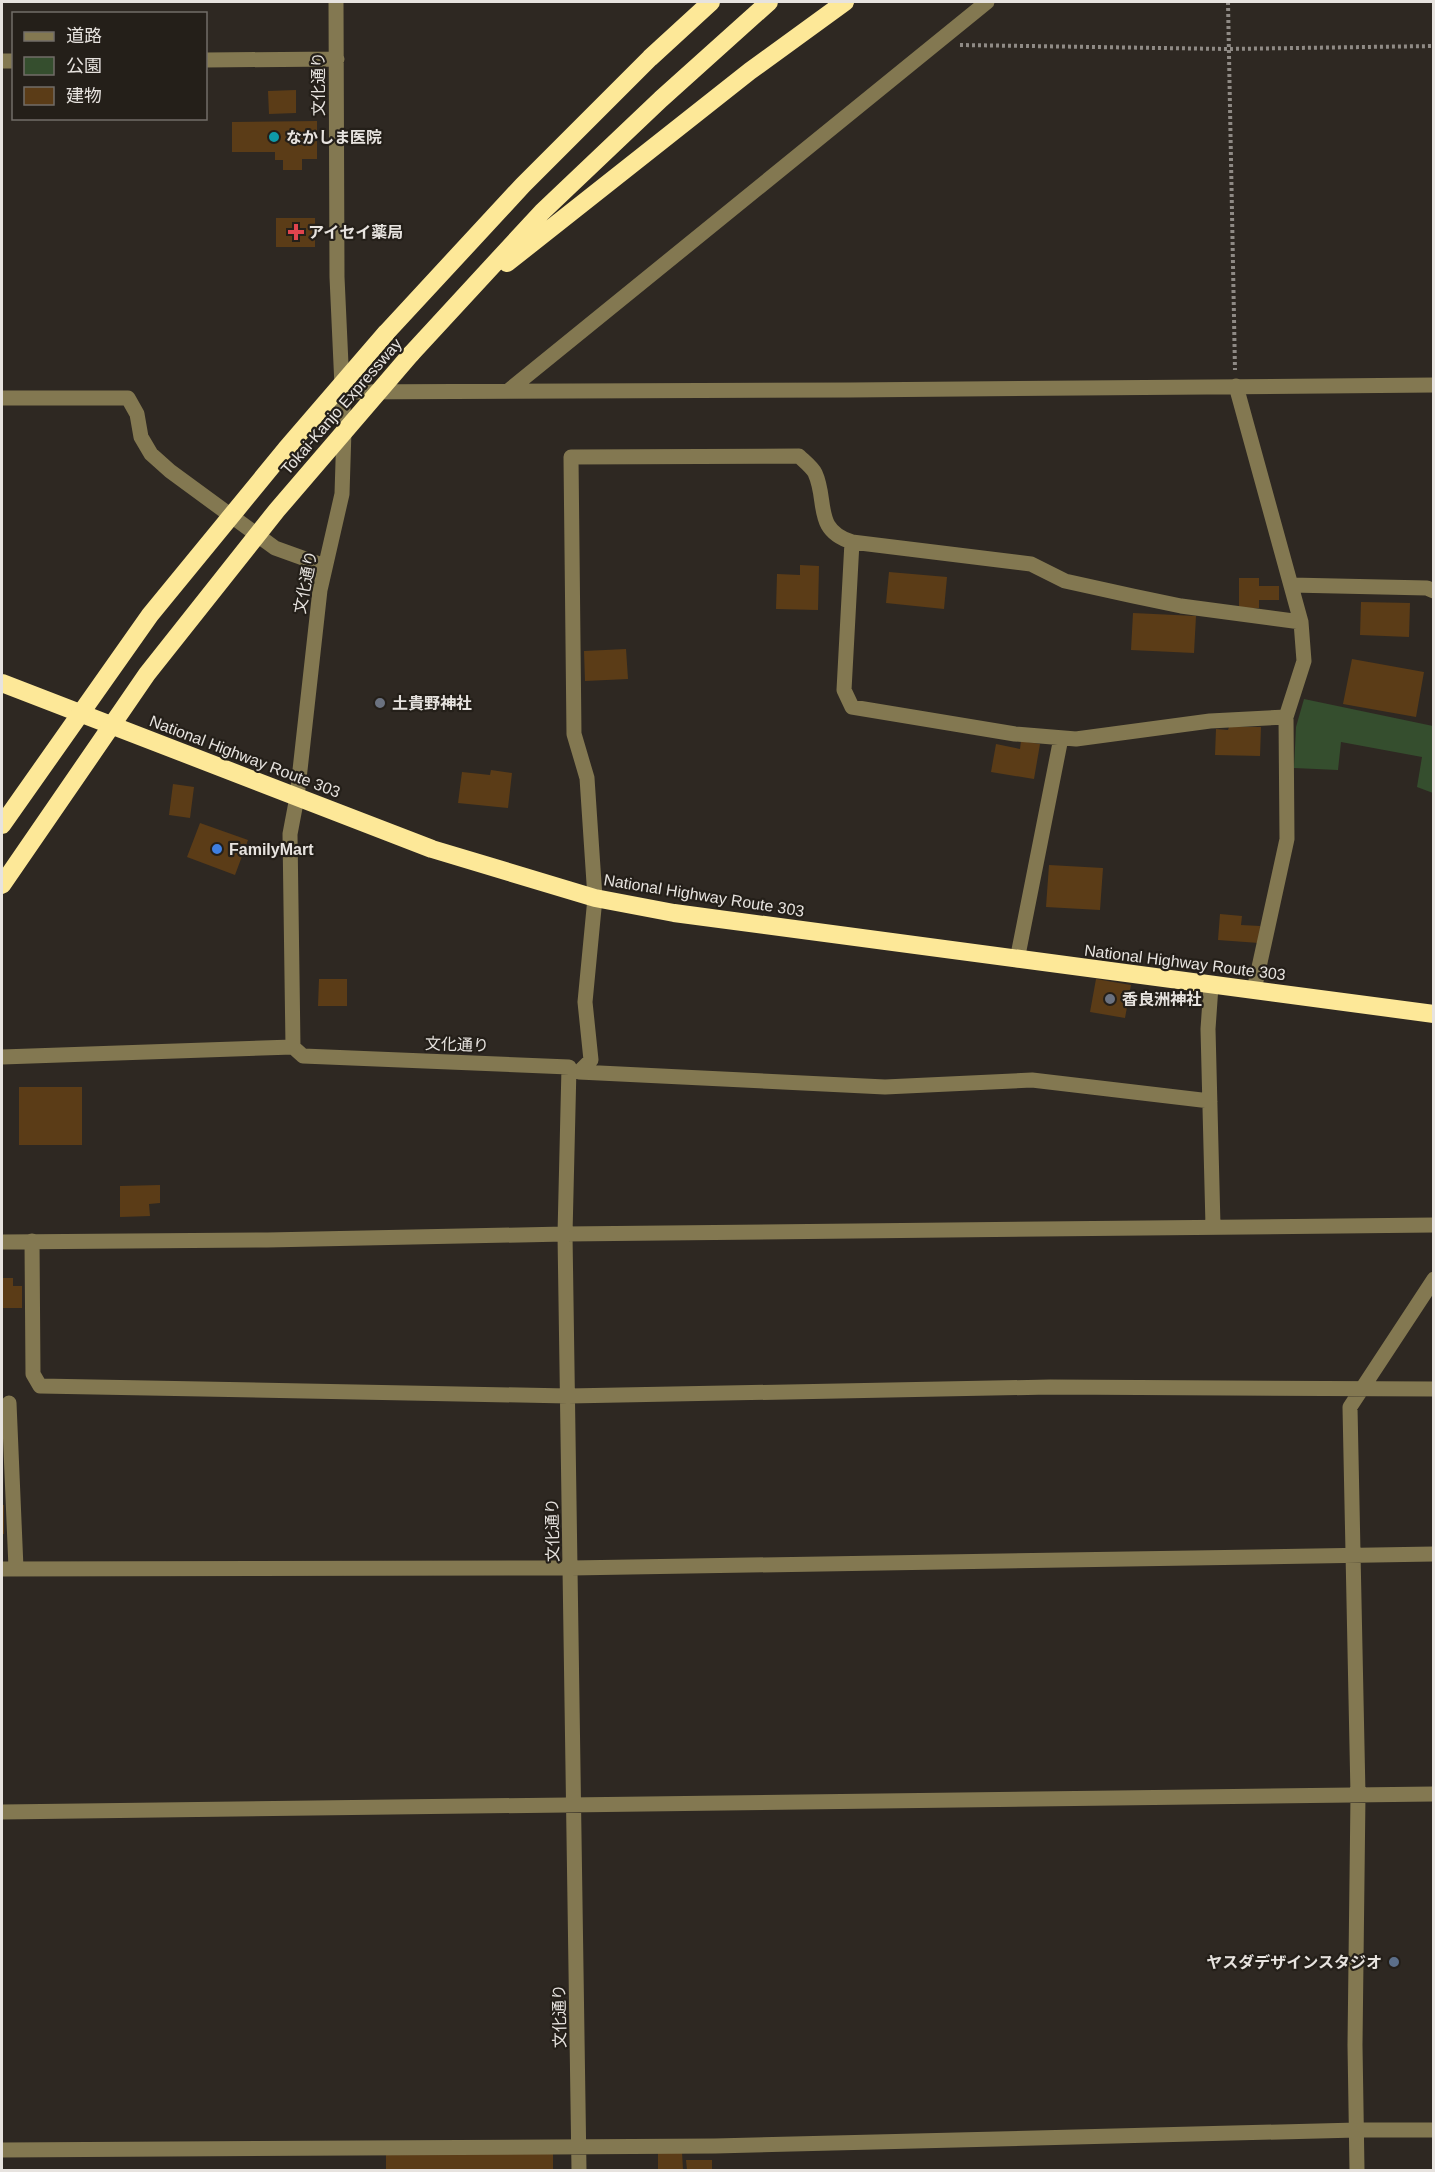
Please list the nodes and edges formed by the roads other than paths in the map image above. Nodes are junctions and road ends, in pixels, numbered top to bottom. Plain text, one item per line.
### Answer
1 (336, 2) edge
2 (711, 2) edge
3 (769, 2) edge
4 (845, 2) edge
5 (987, 2) edge
6 (337, 59) junction
7 (207, 60) edge
8 (460, 301) junction
9 (1434, 385) edge
10 (1236, 386) junction
11 (508, 391) junction
12 (342, 392) junction
13 (2, 398) edge
14 (852, 542) junction
15 (325, 567) junction
16 (1291, 585) junction
17 (1434, 591) edge
18 (1301, 622) junction
19 (2, 683) edge
20 (1286, 717) junction
21 (1061, 738) junction
22 (297, 797) junction
23 (2, 825) edge
24 (2, 885) edge
25 (595, 898) junction
26 (1017, 960) junction
27 (1211, 986) junction
28 (1254, 990) junction
29 (1434, 1014) edge
30 (293, 1047) junction
31 (2, 1057) edge
32 (1210, 1101) junction
33 (1434, 1224) edge
34 (1213, 1226) junction
35 (565, 1234) junction
36 (32, 1241) junction
37 (2, 1242) edge
38 (1434, 1279) edge
39 (1361, 1389) junction
40 (1434, 1389) edge
41 (568, 1396) junction
42 (9, 1403) dead end
43 (1434, 1554) edge
44 (1354, 1555) junction
45 (9, 1568) edge
46 (571, 1568) junction
47 (1434, 1794) edge
48 (1358, 1795) junction
49 (574, 1803) junction
50 (2, 1812) edge
51 (1357, 2130) junction
52 (1434, 2130) edge
53 (579, 2148) junction
54 (2, 2150) edge
55 (579, 2170) edge
56 (1357, 2170) edge

1 - 6 street, 文化通り
2 - 23 highway, Tokai-Kanjo Expressway, bridge
3 - 8 highway, Tokai-Kanjo Expressway
4 - 8 highway
5 - 11 street
6 - 7 street
6 - 12 street, 文化通り
8 - 24 highway, Tokai-Kanjo Expressway, bridge
9 - 10 street
10 - 11 street
10 - 16 street
11 - 12 street
12 - 15 street, 文化通り
13 - 15 street
14 - 18 street
14 - 21 street
14 - 25 street
15 - 22 street, 文化通り
16 - 17 street
16 - 18 street
18 - 20 street
19 - 22 highway, National Highway Route 303
20 - 21 street
20 - 28 street
21 - 26 street
22 - 25 highway, National Highway Route 303
22 - 30 street, 文化通り
25 - 26 highway, National Highway Route 303
25 - 32 street
26 - 27 highway, National Highway Route 303
27 - 28 highway, National Highway Route 303
27 - 32 street
28 - 29 highway, National Highway Route 303
30 - 31 street
30 - 35 street, 文化通り
32 - 34 street
33 - 34 street
34 - 35 street
35 - 36 street
35 - 41 street, 文化通り
36 - 37 street
36 - 41 street
38 - 39 street
39 - 40 street
39 - 41 street
39 - 44 street
41 - 46 street, 文化通り
42 - 45 street
43 - 44 street
44 - 46 street
44 - 48 street
45 - 46 street
46 - 49 street, 文化通り
47 - 48 street
48 - 49 street
48 - 51 street
49 - 50 street
49 - 53 street, 文化通り
51 - 52 street
51 - 53 street
51 - 56 street
53 - 54 street
53 - 55 street, 文化通り

